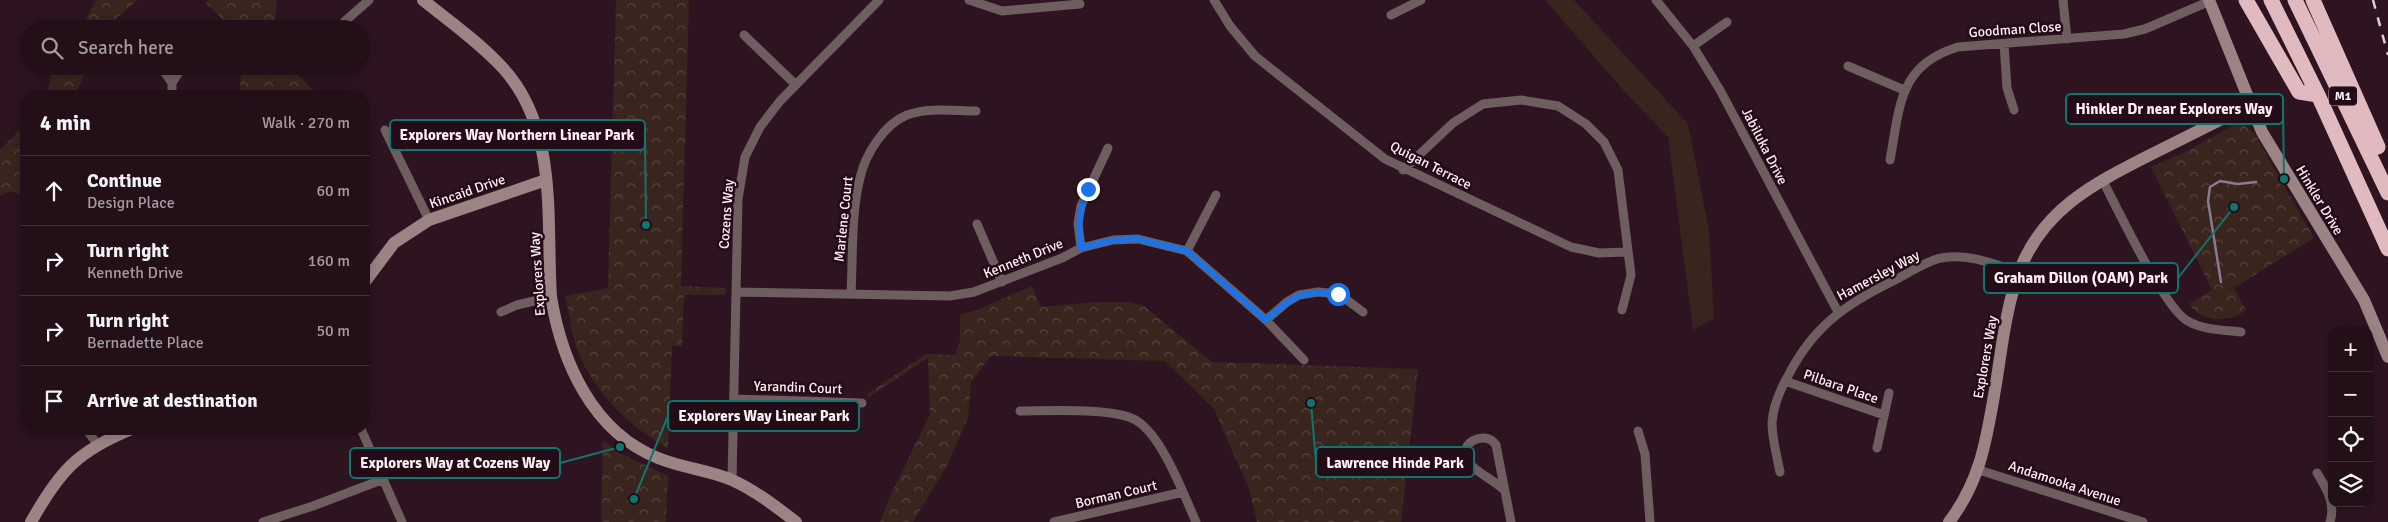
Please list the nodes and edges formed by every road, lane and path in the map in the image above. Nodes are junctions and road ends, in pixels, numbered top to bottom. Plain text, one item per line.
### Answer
1 (369, 0) edge
2 (423, 0) edge
3 (879, 0) edge
4 (969, 0) edge
5 (1214, 0) edge
6 (1421, 0) edge
7 (1656, 0) edge
8 (2063, 0) edge
9 (2246, 0) edge
10 (2271, 0) edge
11 (2296, 0) edge
12 (2313, 0) edge
13 (2210, 1) edge
14 (1080, 4) dead end
15 (1391, 16) dead end
16 (346, 20) edge
17 (1727, 22) dead end
18 (744, 35) dead end
19 (2067, 39) junction
20 (2004, 44) junction
21 (1693, 46) junction
22 (1848, 66) dead end
23 (166, 75) edge
24 (177, 75) edge
25 (172, 83) junction
26 (796, 85) junction
27 (172, 90) edge
28 (1904, 90) junction
29 (2318, 95) junction
30 (2250, 105) junction
31 (2014, 110) dead end
32 (976, 111) dead end
33 (385, 130) dead end
34 (1108, 148) dead end
35 (1890, 160) dead end
36 (1403, 170) junction
37 (2388, 170) edge
38 (2102, 179) junction
39 (546, 180) junction
40 (2388, 193) edge
41 (1216, 195) dead end
42 (429, 220) junction
43 (977, 224) dead end
44 (1081, 248) junction
45 (2388, 250) edge
46 (1187, 251) junction
47 (1628, 252) junction
48 (2019, 272) junction
49 (370, 275) edge
50 (1002, 282) junction
51 (736, 292) junction
52 (851, 293) junction
53 (551, 297) junction
54 (1622, 310) dead end
55 (501, 312) dead end
56 (1363, 312) dead end
57 (1838, 312) junction
58 (1266, 320) junction
59 (2241, 332) dead end
60 (2388, 357) edge
61 (1304, 360) dead end
62 (1785, 381) junction
63 (1889, 393) dead end
64 (734, 399) junction
65 (862, 403) dead end
66 (1020, 411) dead end
67 (1884, 415) junction
68 (1638, 431) dead end
69 (90, 435) edge
70 (119, 435) edge
71 (364, 435) edge
72 (98, 445) junction
73 (1877, 448) dead end
74 (1979, 470) junction
75 (1780, 472) dead end
76 (2317, 473) dead end
77 (384, 479) junction
78 (732, 480) junction
79 (1505, 491) junction
80 (1183, 492) junction
81 (31, 522) edge
82 (264, 522) edge
83 (402, 522) edge
84 (796, 522) edge
85 (1054, 522) edge
86 (1196, 522) edge
87 (1511, 522) edge
88 (1650, 522) edge
89 (1949, 522) edge
90 (2143, 522) edge
91 (2330, 522) edge

1 - 16 street
2 - 39 street, Explorers Way
3 - 26 street, Cozens Way
4 - 14 street
5 - 36 street, Quigan Terrace
6 - 15 street
7 - 21 street, Jabiluka Drive
8 - 19 street
9 - 29 highway
10 - 29 highway, M1
11 - 40 highway, M1
12 - 37 highway
13 - 19 street, Goodman Close
13 - 30 street, Hinkler Drive
17 - 21 street
18 - 26 street
19 - 20 street, Goodman Close
20 - 28 street, Goodman Close
20 - 31 street
21 - 57 street, Jabiluka Drive
22 - 28 street
23 - 25 street
24 - 25 street
25 - 27 street
26 - 51 street, Cozens Way
28 - 35 street, Goodman Close
29 - 45 highway, M1
30 - 38 street, Explorers Way
30 - 60 street, Hinkler Drive
32 - 52 street, Marlene Court
33 - 42 street
34 - 44 street
36 - 47 street, Quigan Terrace
36 - 47 street
38 - 48 street, Explorers Way
38 - 59 street
39 - 42 street, Kincaid Drive
39 - 53 street, Explorers Way
41 - 46 street
42 - 49 street, Kincaid Drive
43 - 50 street
44 - 46 street, Kenneth Drive
44 - 50 street, Kenneth Drive
46 - 58 street, Kenneth Drive
47 - 54 street
48 - 57 street, Hamersley Way
48 - 74 street, Explorers Way
50 - 52 street, Kenneth Drive
51 - 52 street, Kenneth Drive
51 - 64 street, Cozens Way
53 - 55 street
53 - 78 street, Explorers Way
56 - 58 street
57 - 62 street, Hamersley Way
58 - 61 street, Kenneth Drive
62 - 67 street, Pilbara Place
62 - 75 street, Hamersley Way
63 - 67 street
64 - 65 street, Yarandin Court
64 - 78 street, Cozens Way
66 - 80 street
67 - 73 street, Pilbara Place
68 - 88 street
69 - 72 street
70 - 72 street
71 - 77 street
72 - 81 street
74 - 89 street, Explorers Way
74 - 90 street, Andamooka Avenue
76 - 91 street
77 - 82 street
77 - 83 street
78 - 84 street, Explorers Way
79 - 79 street
79 - 87 street
80 - 85 street, Borman Court
80 - 86 street

